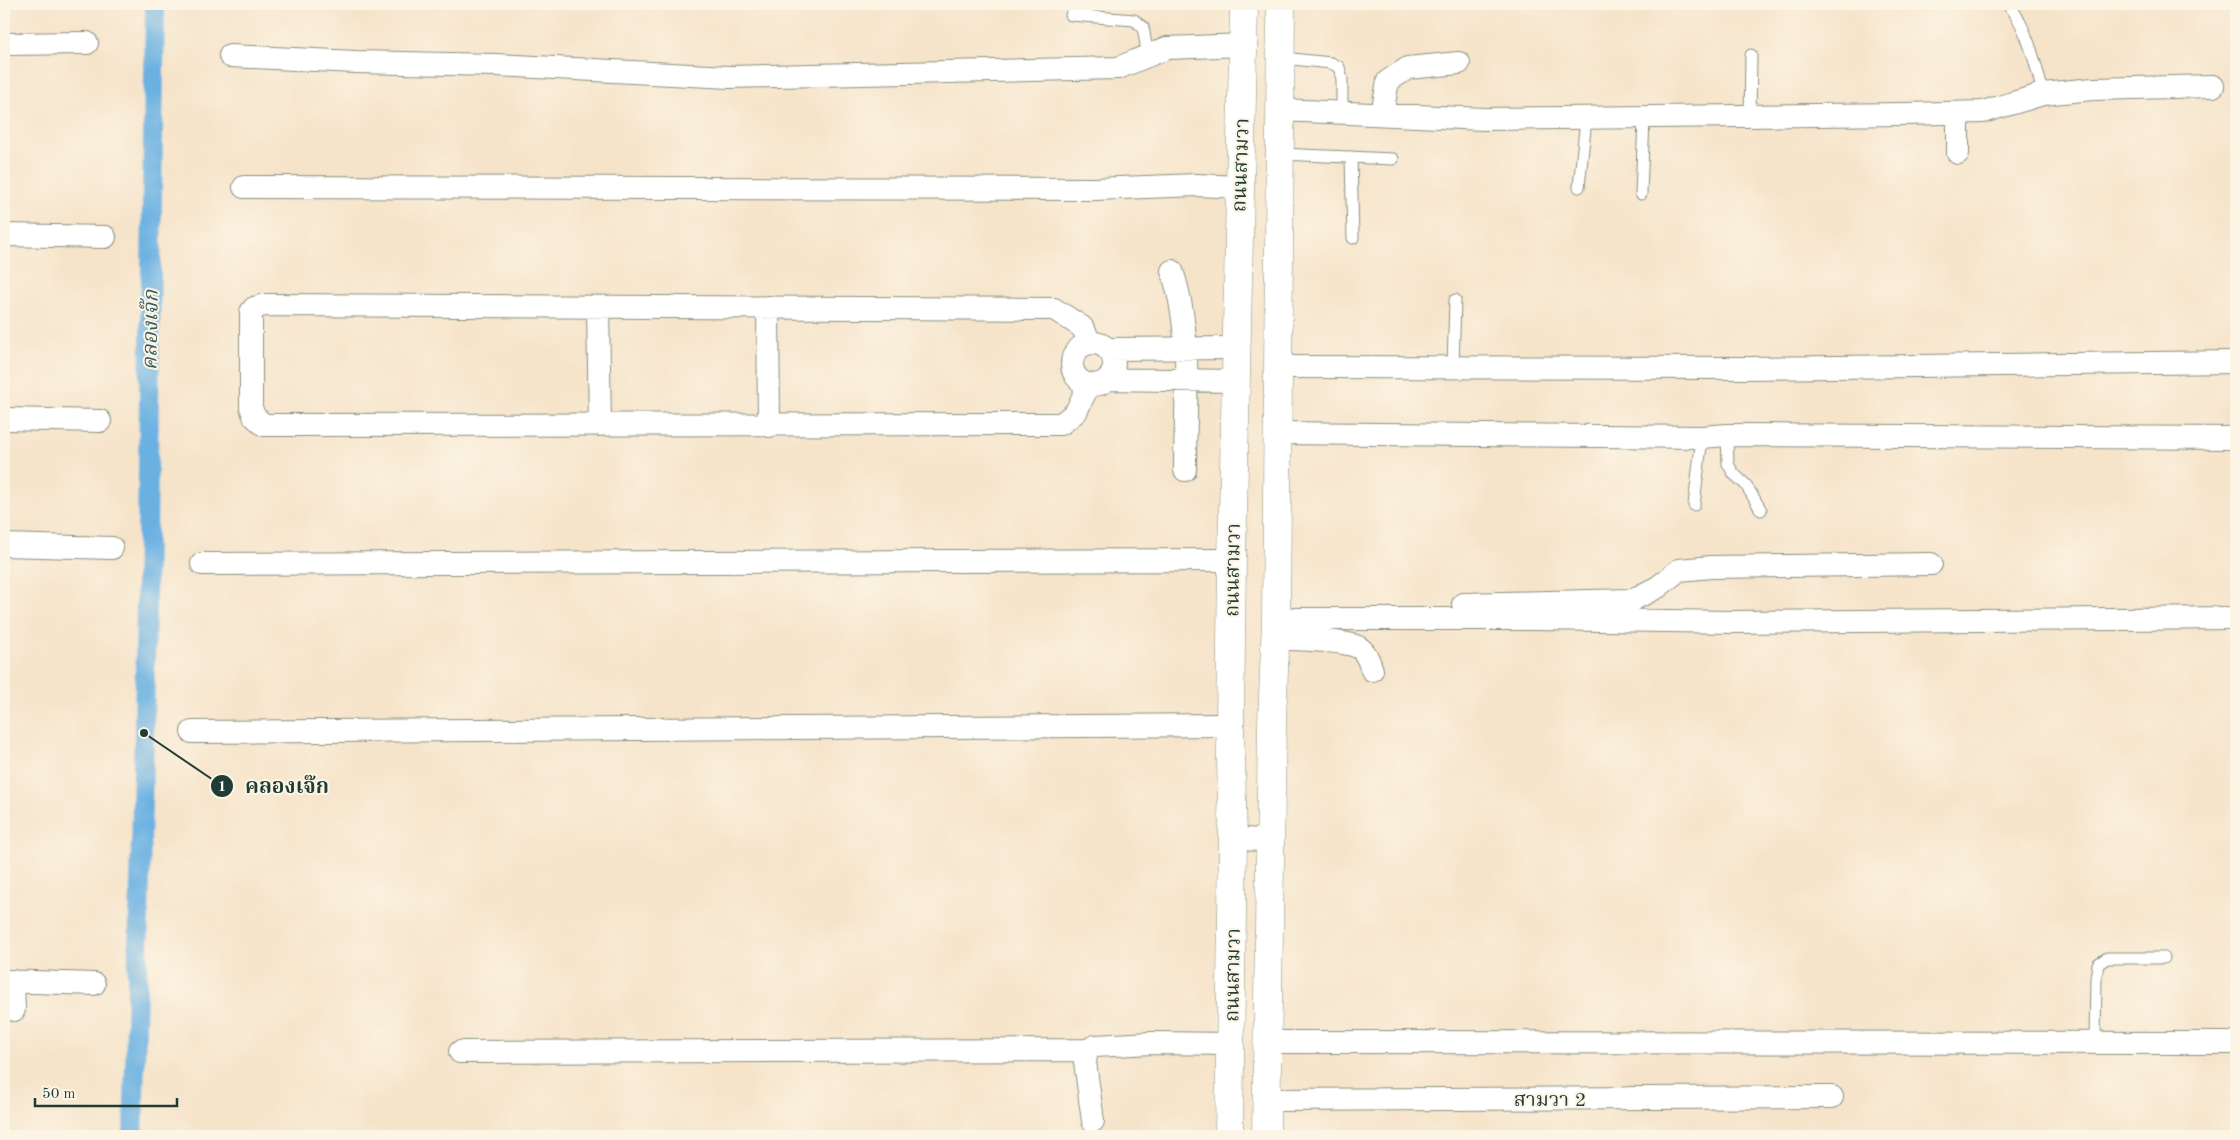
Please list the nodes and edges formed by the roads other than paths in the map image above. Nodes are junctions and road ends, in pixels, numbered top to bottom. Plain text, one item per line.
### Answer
1 (1244, 4) edge
2 (1281, 4) edge
3 (2008, 4) edge
4 (1071, 15) dead end
5 (87, 43) dead end
6 (4, 44) edge
7 (1244, 45) junction
8 (1751, 55) dead end
9 (230, 56) dead end
10 (1148, 57) junction
11 (1282, 58) junction
12 (1459, 63) dead end
13 (2213, 86) dead end
14 (2043, 94) junction
15 (1281, 110) junction
16 (1958, 112) junction
17 (1342, 113) junction
18 (1382, 114) junction
19 (1750, 117) junction
20 (1586, 119) junction
21 (1644, 119) junction
22 (1958, 153) dead end
23 (1281, 154) junction
24 (1351, 157) junction
25 (1393, 159) dead end
26 (244, 187) dead end
27 (1578, 187) dead end
28 (1240, 193) junction
29 (1641, 194) dead end
30 (4, 235) edge
31 (105, 238) dead end
32 (1353, 238) dead end
33 (1172, 271) dead end
34 (1455, 300) dead end
35 (598, 307) junction
36 (768, 308) junction
37 (1099, 346) junction
38 (1184, 348) junction
39 (1236, 348) junction
40 (2236, 362) edge
41 (1278, 367) junction
42 (1452, 367) junction
43 (1185, 380) junction
44 (1235, 381) junction
45 (1098, 382) junction
46 (4, 420) edge
47 (100, 421) dead end
48 (600, 424) junction
49 (769, 426) junction
50 (1277, 433) junction
51 (1727, 435) junction
52 (1702, 437) junction
53 (2236, 438) edge
54 (1185, 470) dead end
55 (1694, 505) dead end
56 (1761, 510) dead end
57 (4, 545) edge
58 (112, 548) dead end
59 (1232, 560) junction
60 (202, 564) dead end
61 (1931, 564) dead end
62 (2236, 618) edge
63 (1275, 622) junction
64 (1372, 670) dead end
65 (1230, 726) junction
66 (192, 732) dead end
67 (1234, 838) junction
68 (1270, 841) junction
69 (2164, 958) dead end
70 (9, 981) edge
71 (94, 984) dead end
72 (14, 1010) dead end
73 (1269, 1042) junction
74 (2095, 1043) junction
75 (2236, 1043) edge
76 (1231, 1044) junction
77 (1087, 1050) junction
78 (460, 1052) dead end
79 (1832, 1097) dead end
80 (1268, 1100) junction
81 (1093, 1121) dead end
82 (1229, 1136) edge
83 (1266, 1136) edge

1 - 7 street, ถนนสามวา
2 - 11 street, ถนนสามวา
3 - 14 lane
4 - 10 lane
5 - 6 street
7 - 10 street
7 - 28 street, ถนนสามวา
8 - 19 lane
9 - 10 street
11 - 15 street, ถนนสามวา
11 - 17 lane
12 - 18 street
13 - 14 street
14 - 16 street
15 - 17 street
15 - 23 street, ถนนสามวา
16 - 19 street
16 - 22 street
17 - 18 street
18 - 20 street
19 - 21 street
20 - 21 street
20 - 27 lane
21 - 29 lane
23 - 24 lane
23 - 41 street, ถนนสามวา
24 - 25 lane
24 - 32 lane
26 - 28 street
28 - 39 street, ถนนสามวา
30 - 31 street
33 - 38 street
34 - 42 lane
35 - 36 street
35 - 48 street
35 - 48 street
36 - 37 street
36 - 49 street
37 - 38 street
37 - 45 street
37 - 45 street
38 - 39 street
38 - 43 street
39 - 44 street, ถนนสามวา
40 - 42 street
41 - 42 street
41 - 50 street, ถนนสามวา
43 - 44 street
43 - 45 street
43 - 54 street
44 - 59 street, ถนนสามวา
45 - 49 street
46 - 47 street
48 - 49 street
50 - 52 street
50 - 63 street, ถนนสามวา
51 - 52 street
51 - 53 street
51 - 56 lane
52 - 55 lane
57 - 58 street
59 - 60 street
59 - 65 street, ถนนสามวา
61 - 63 street
62 - 63 street
63 - 64 street
63 - 68 street, ถนนสามวา
65 - 66 street
65 - 67 street, ถนนสามวา
67 - 68 street
67 - 76 street, ถนนสามวา
68 - 73 street, ถนนสามวา
69 - 74 lane
70 - 71 street
70 - 72 street
73 - 74 street
73 - 80 street, ถนนสามวา
74 - 75 street
76 - 77 street
76 - 82 street, ถนนสามวา
77 - 78 street
77 - 81 street
79 - 80 street, สามวา 2
80 - 83 street, ถนนสามวา

